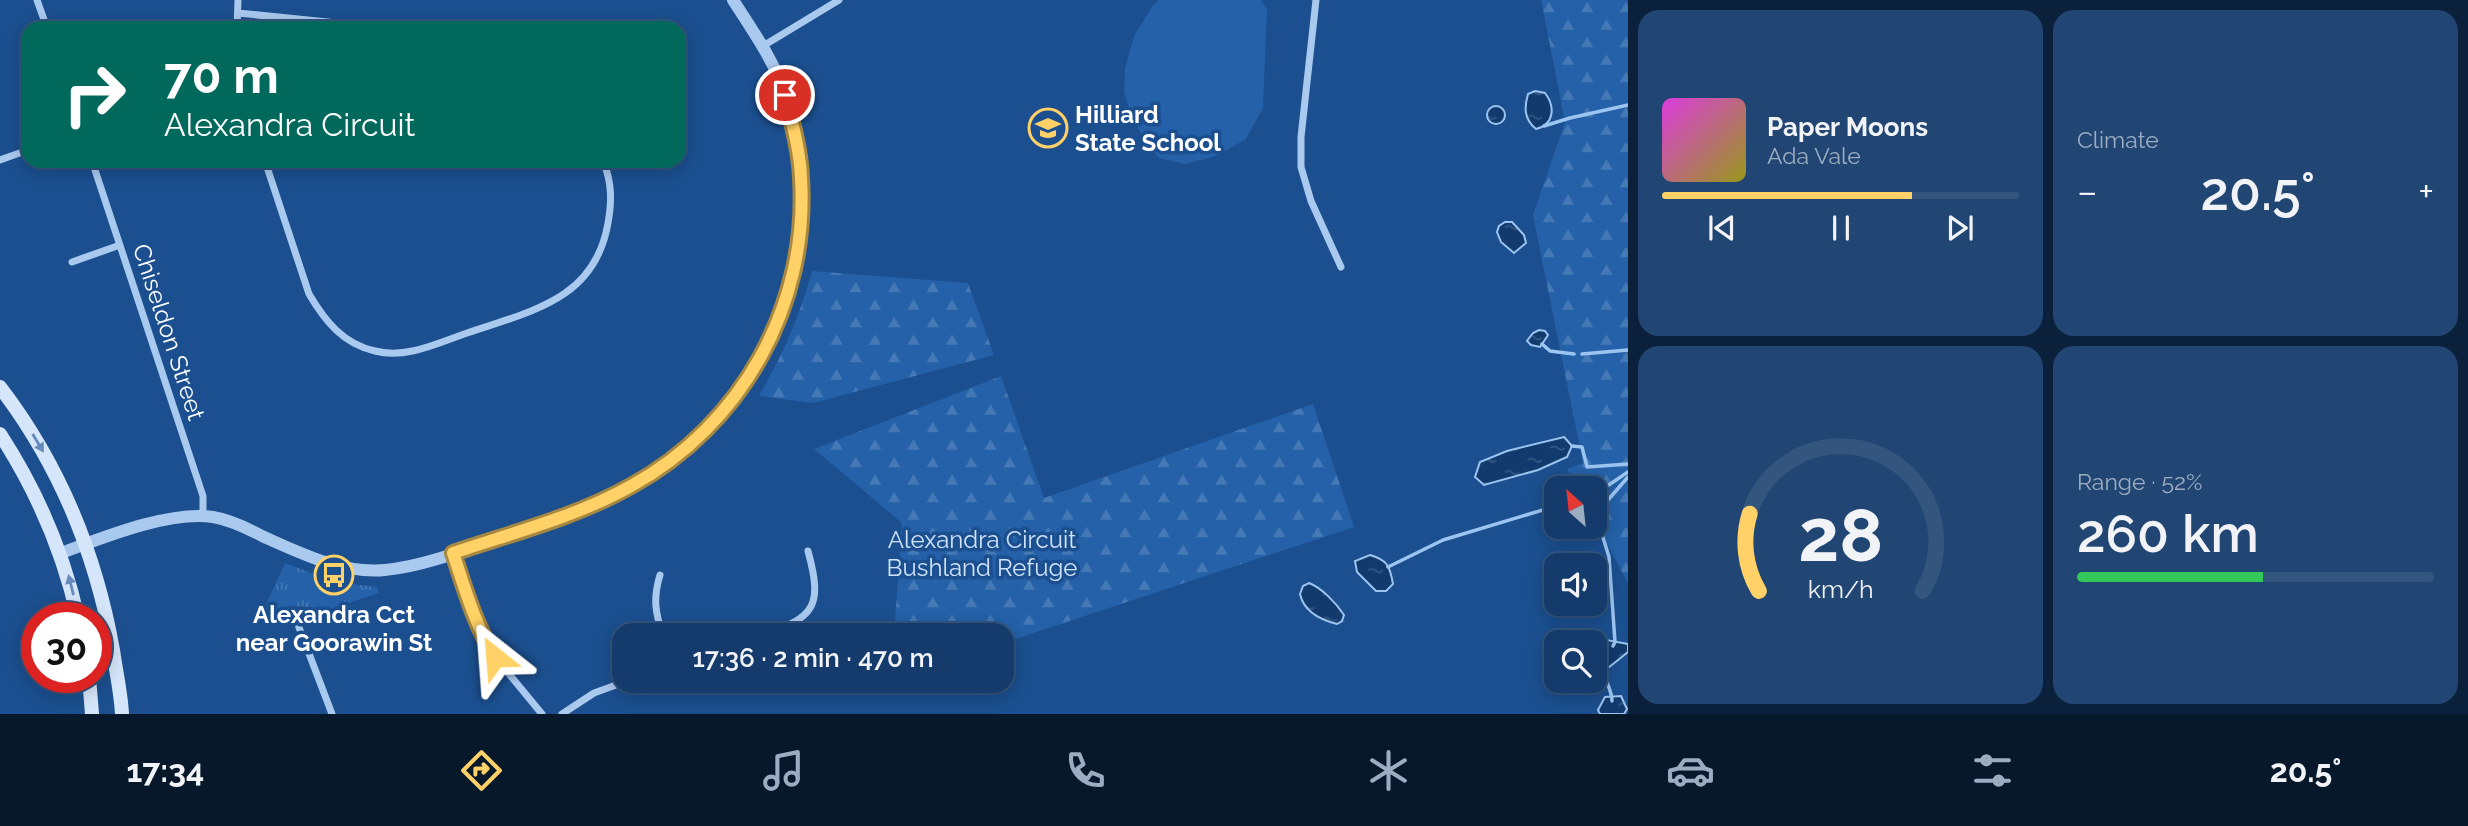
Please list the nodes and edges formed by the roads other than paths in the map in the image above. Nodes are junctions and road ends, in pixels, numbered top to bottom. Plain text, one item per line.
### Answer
1 (37, 0) edge
2 (239, 0) edge
3 (733, 0) edge
4 (839, 0) edge
5 (1316, 0) edge
6 (238, 13) junction
7 (44, 21) edge
8 (237, 21) edge
9 (317, 21) edge
10 (763, 46) junction
11 (21, 152) edge
12 (0, 160) edge
13 (94, 168) edge
14 (267, 168) edge
15 (606, 168) edge
16 (120, 245) junction
17 (72, 262) dead end
18 (1341, 267) dead end
19 (0, 387) edge
20 (0, 434) edge
21 (203, 516) junction
22 (85, 544) junction
23 (808, 551) dead end
24 (61, 552) junction
25 (453, 553) junction
26 (660, 575) dead end
27 (74, 602) edge
28 (297, 622) dead end
29 (659, 623) edge
30 (792, 623) edge
31 (612, 686) edge
32 (90, 693) edge
33 (92, 714) edge
34 (122, 714) edge
35 (332, 714) edge
36 (542, 714) edge
37 (562, 714) edge

1 - 7 street
2 - 6 street
3 - 10 street
4 - 10 street
5 - 18 street
6 - 8 street
6 - 9 street
10 - 25 street
11 - 12 street
13 - 16 street, Chiseldon Street
14 - 15 street
16 - 17 street
16 - 21 street, Chiseldon Street
19 -> 22 main road
20 - 24 main road
21 - 22 street
21 - 25 street
22 - 24 street
22 - 34 main road
23 - 30 street
27 -> 24 main road
25 - 36 street
26 - 29 street
28 - 35 street
31 - 37 street
32 - 33 main road

